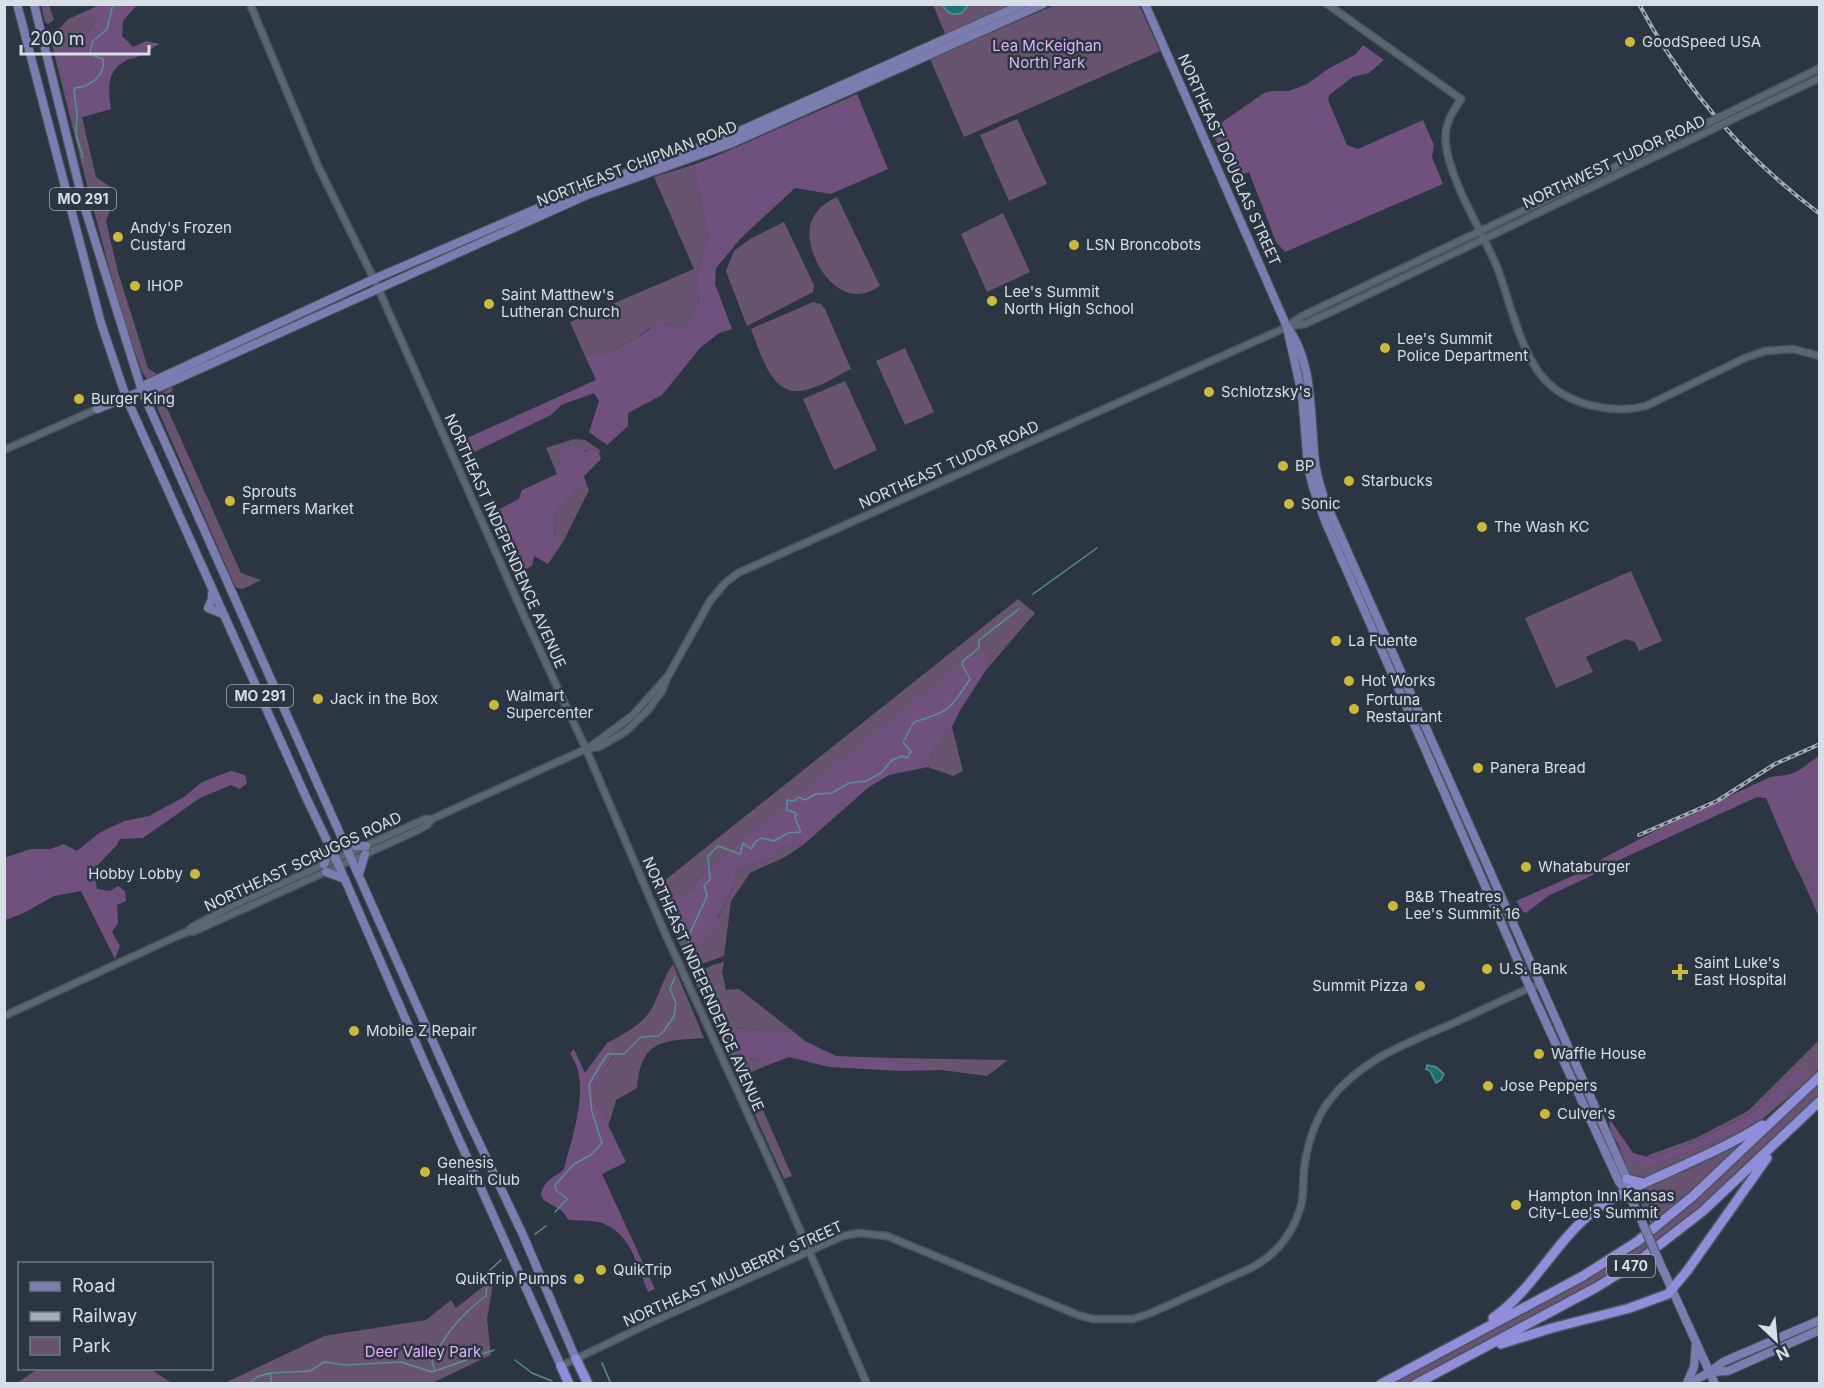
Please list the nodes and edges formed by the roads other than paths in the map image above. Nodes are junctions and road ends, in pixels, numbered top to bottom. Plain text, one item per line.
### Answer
1 (17, 4) edge
2 (34, 4) edge
3 (250, 4) edge
4 (1023, 4) edge
5 (1043, 4) edge
6 (1145, 4) edge
7 (1327, 4) edge
8 (1820, 68) edge
9 (1820, 78) edge
10 (1575, 185) junction
11 (1581, 192) junction
12 (488, 230) junction
13 (1479, 230) junction
14 (1483, 238) junction
15 (1448, 245) joint
16 (439, 261) junction
17 (1419, 269) joint
18 (374, 279) junction
19 (378, 288) junction
20 (1350, 292) junction
21 (1344, 306) junction
22 (1287, 327) junction
23 (1820, 356) edge
24 (185, 371) junction
25 (142, 391) junction
26 (126, 397) junction
27 (97, 409) joint
28 (4, 450) edge
29 (1372, 627) junction
30 (1383, 632) junction
31 (586, 749) junction
32 (432, 819) junction
33 (417, 823) junction
34 (409, 826) junction
35 (414, 832) junction
36 (402, 838) junction
37 (343, 840) junction
38 (329, 845) junction
39 (365, 850) junction
40 (351, 857) junction
41 (338, 862) junction
42 (325, 868) junction
43 (359, 876) junction
44 (345, 879) junction
45 (1539, 984) junction
46 (1530, 988) junction
47 (4, 1016) edge
48 (1820, 1076) edge
49 (1820, 1101) edge
50 (1791, 1104) junction
51 (1787, 1132) junction
52 (1623, 1181) junction
53 (1646, 1183) junction
54 (1627, 1191) junction
55 (1613, 1198) junction
56 (809, 1251) junction
57 (1672, 1290) junction
58 (1820, 1320) edge
59 (1820, 1330) edge
60 (1463, 1340) junction
61 (1696, 1342) junction
62 (576, 1359) junction
63 (1452, 1365) junction
64 (561, 1366) junction
65 (1710, 1372) junction
66 (570, 1383) edge
67 (588, 1383) edge
68 (867, 1383) edge
69 (1381, 1383) edge
70 (1416, 1383) edge
71 (1687, 1383) edge
72 (1715, 1383) edge

1 - 26 main road, MO 291
2 - 25 main road, MO 291
3 - 18 street, NORTHEAST INDEPENDENCE AVENUE
4 - 12 main road, NORTHEAST CHIPMAN ROAD
5 - 16 main road, NORTHEAST CHIPMAN ROAD
6 - 22 main road, NORTHEAST DOUGLAS STREET
7 - 13 street
8 - 10 street, NORTHWEST TUDOR ROAD, bridge
9 - 11 street, NORTHWEST TUDOR ROAD, bridge
10 - 11 street
10 - 13 street, NORTHWEST TUDOR ROAD
11 - 14 street, NORTHWEST TUDOR ROAD
12 - 16 main road
12 - 18 main road, NORTHEAST CHIPMAN ROAD
13 - 14 street
13 - 15 street, NORTHWEST TUDOR ROAD
14 - 17 street, NORTHWEST TUDOR ROAD
14 - 23 street
15 - 20 street, NORTHEAST TUDOR ROAD
16 - 19 main road, NORTHEAST CHIPMAN ROAD
17 - 21 street, NORTHEAST TUDOR ROAD
18 - 19 street, NORTHEAST INDEPENDENCE AVENUE
18 - 24 main road, NORTHEAST CHIPMAN ROAD
19 - 24 main road, NORTHEAST CHIPMAN ROAD
19 - 31 street, NORTHEAST INDEPENDENCE AVENUE
20 - 21 street
20 - 22 street, NORTHEAST TUDOR ROAD
21 - 22 street, NORTHEAST TUDOR ROAD
22 - 29 main road, NORTHEAST DOUGLAS STREET
22 - 30 main road, NORTHEAST DOUGLAS STREET
22 - 31 street, NORTHEAST TUDOR ROAD
24 - 25 main road, NORTHEAST CHIPMAN ROAD
25 - 26 main road, NORTHEAST CHIPMAN ROAD
25 - 37 main road, MO 291
26 - 27 main road, NORTHEAST CHIPMAN ROAD
26 - 38 main road, MO 291
27 - 28 street, NORTHEAST CHIPMAN ROAD
29 - 30 main road
29 - 46 main road, NORTHEAST DOUGLAS STREET
30 - 45 main road, NORTHEAST DOUGLAS STREET
31 - 32 street, NORTHEAST TUDOR ROAD
31 - 56 street, NORTHEAST INDEPENDENCE AVENUE
32 - 33 street, NORTHEAST SCRUGGS ROAD
32 - 35 street, NORTHEAST TUDOR ROAD
33 - 34 street, NORTHEAST SCRUGGS ROAD
33 - 35 street
34 - 36 street
34 - 39 street, NORTHEAST SCRUGGS ROAD
35 - 36 street, NORTHEAST TUDOR ROAD
36 - 39 street, NORTHEAST TUDOR ROAD
37 - 39 main road
37 - 40 main road, MO 291
38 - 41 main road, MO 291
38 - 42 main road
39 - 40 street, NORTHEAST TUDOR ROAD
39 - 43 main road
40 - 41 street, NORTHEAST SCRUGGS ROAD
40 - 43 main road, MO 291
41 - 42 street, NORTHEAST SCRUGGS ROAD
41 - 44 main road, MO 291
42 - 44 main road
42 - 47 street, NORTHEAST SCRUGGS ROAD
43 - 62 main road, MO 291
44 - 64 main road, MO 291
45 - 46 street, NORTHEAST MULBERRY STREET
45 - 52 main road, NORTHEAST DOUGLAS STREET
46 - 52 main road, NORTHEAST DOUGLAS STREET
46 - 56 street, NORTHEAST MULBERRY STREET
48 - 50 highway, I 470
49 - 51 highway, I 470
50 - 53 highway
50 - 60 highway, I 470
51 - 57 highway
51 - 63 highway, I 470
52 - 53 highway
52 - 54 main road, NORTHEAST DOUGLAS STREET
52 - 55 highway
53 - 54 highway
54 - 55 highway
54 - 57 main road, NORTHEAST DOUGLAS STREET, bridge
55 - 60 highway
56 - 62 street, NORTHEAST MULBERRY STREET
56 - 68 street, NORTHEAST INDEPENDENCE AVENUE
57 - 61 main road, NORTHEAST DOUGLAS STREET
57 - 63 highway
58 - 65 main road
59 - 65 main road
60 - 69 highway, I 470
61 - 65 main road, NORTHEAST DOUGLAS STREET
61 - 71 main road
62 - 64 street, NORTHEAST MULBERRY STREET
62 - 67 highway, MO 291
63 - 70 highway, I 470
64 - 66 highway, MO 291
65 - 71 main road
65 - 72 main road, NORTHEAST DOUGLAS STREET

